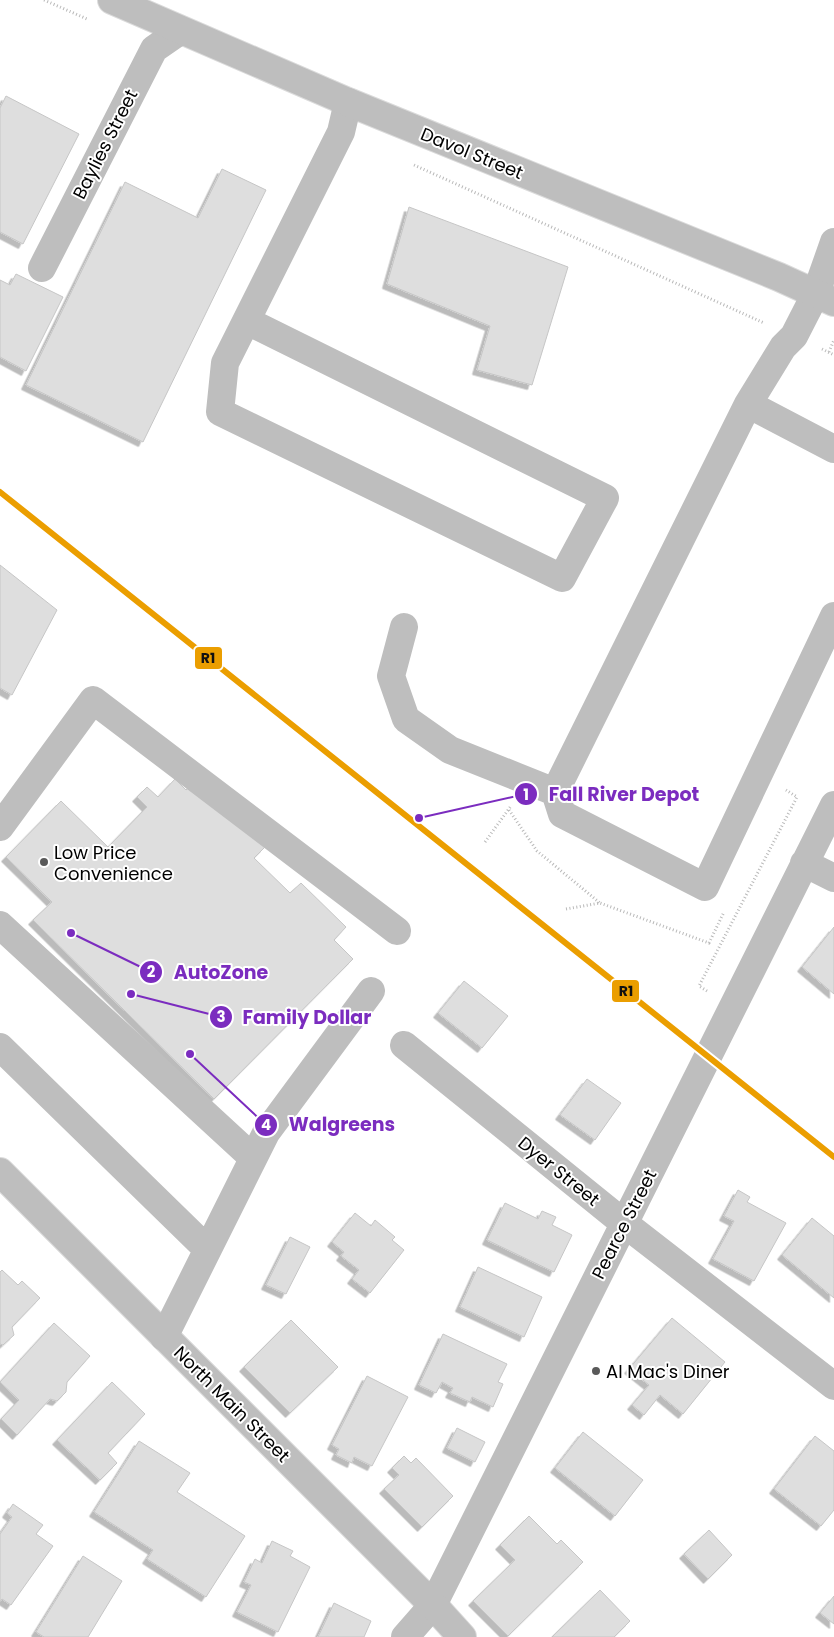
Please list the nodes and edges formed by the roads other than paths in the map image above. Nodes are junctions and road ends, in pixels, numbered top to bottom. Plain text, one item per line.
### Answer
1 (112, 0) edge
2 (180, 30) junction
3 (348, 102) junction
4 (834, 242) edge
5 (42, 268) dead end
6 (825, 298) edge
7 (246, 321) junction
8 (748, 404) junction
9 (834, 449) edge
10 (834, 616) edge
11 (404, 627) dead end
12 (555, 792) junction
13 (834, 805) edge
14 (0, 827) edge
15 (804, 863) junction
16 (834, 878) edge
17 (0, 925) edge
18 (397, 931) dead end
19 (371, 991) dead end
20 (404, 1045) dead end
21 (0, 1047) edge
22 (253, 1158) junction
23 (0, 1172) edge
24 (624, 1224) junction
25 (208, 1249) junction
26 (164, 1337) junction
27 (834, 1386) edge
28 (433, 1605) junction
29 (405, 1637) edge
30 (462, 1637) edge

1 - 2 main road, Davol Street
2 - 3 main road, Davol Street
2 - 5 main road, Baylies Street
3 - 6 main road, Davol Street
3 - 7 main road
4 - 6 main road
6 - 8 main road
7 - 7 main road
8 - 9 main road
8 - 12 main road
10 - 12 main road
11 - 12 main road
13 - 15 main road, Pearce Street
14 - 18 main road
15 - 16 main road
15 - 24 main road, Pearce Street
17 - 22 main road
19 - 22 main road
20 - 24 main road, Dyer Street
21 - 25 main road
22 - 25 main road
23 - 26 main road, North Main Street
24 - 27 main road, Dyer Street
24 - 28 main road, Pearce Street
25 - 26 main road
26 - 28 main road, North Main Street
28 - 29 main road, Pearce Street
28 - 30 main road, North Main Street

